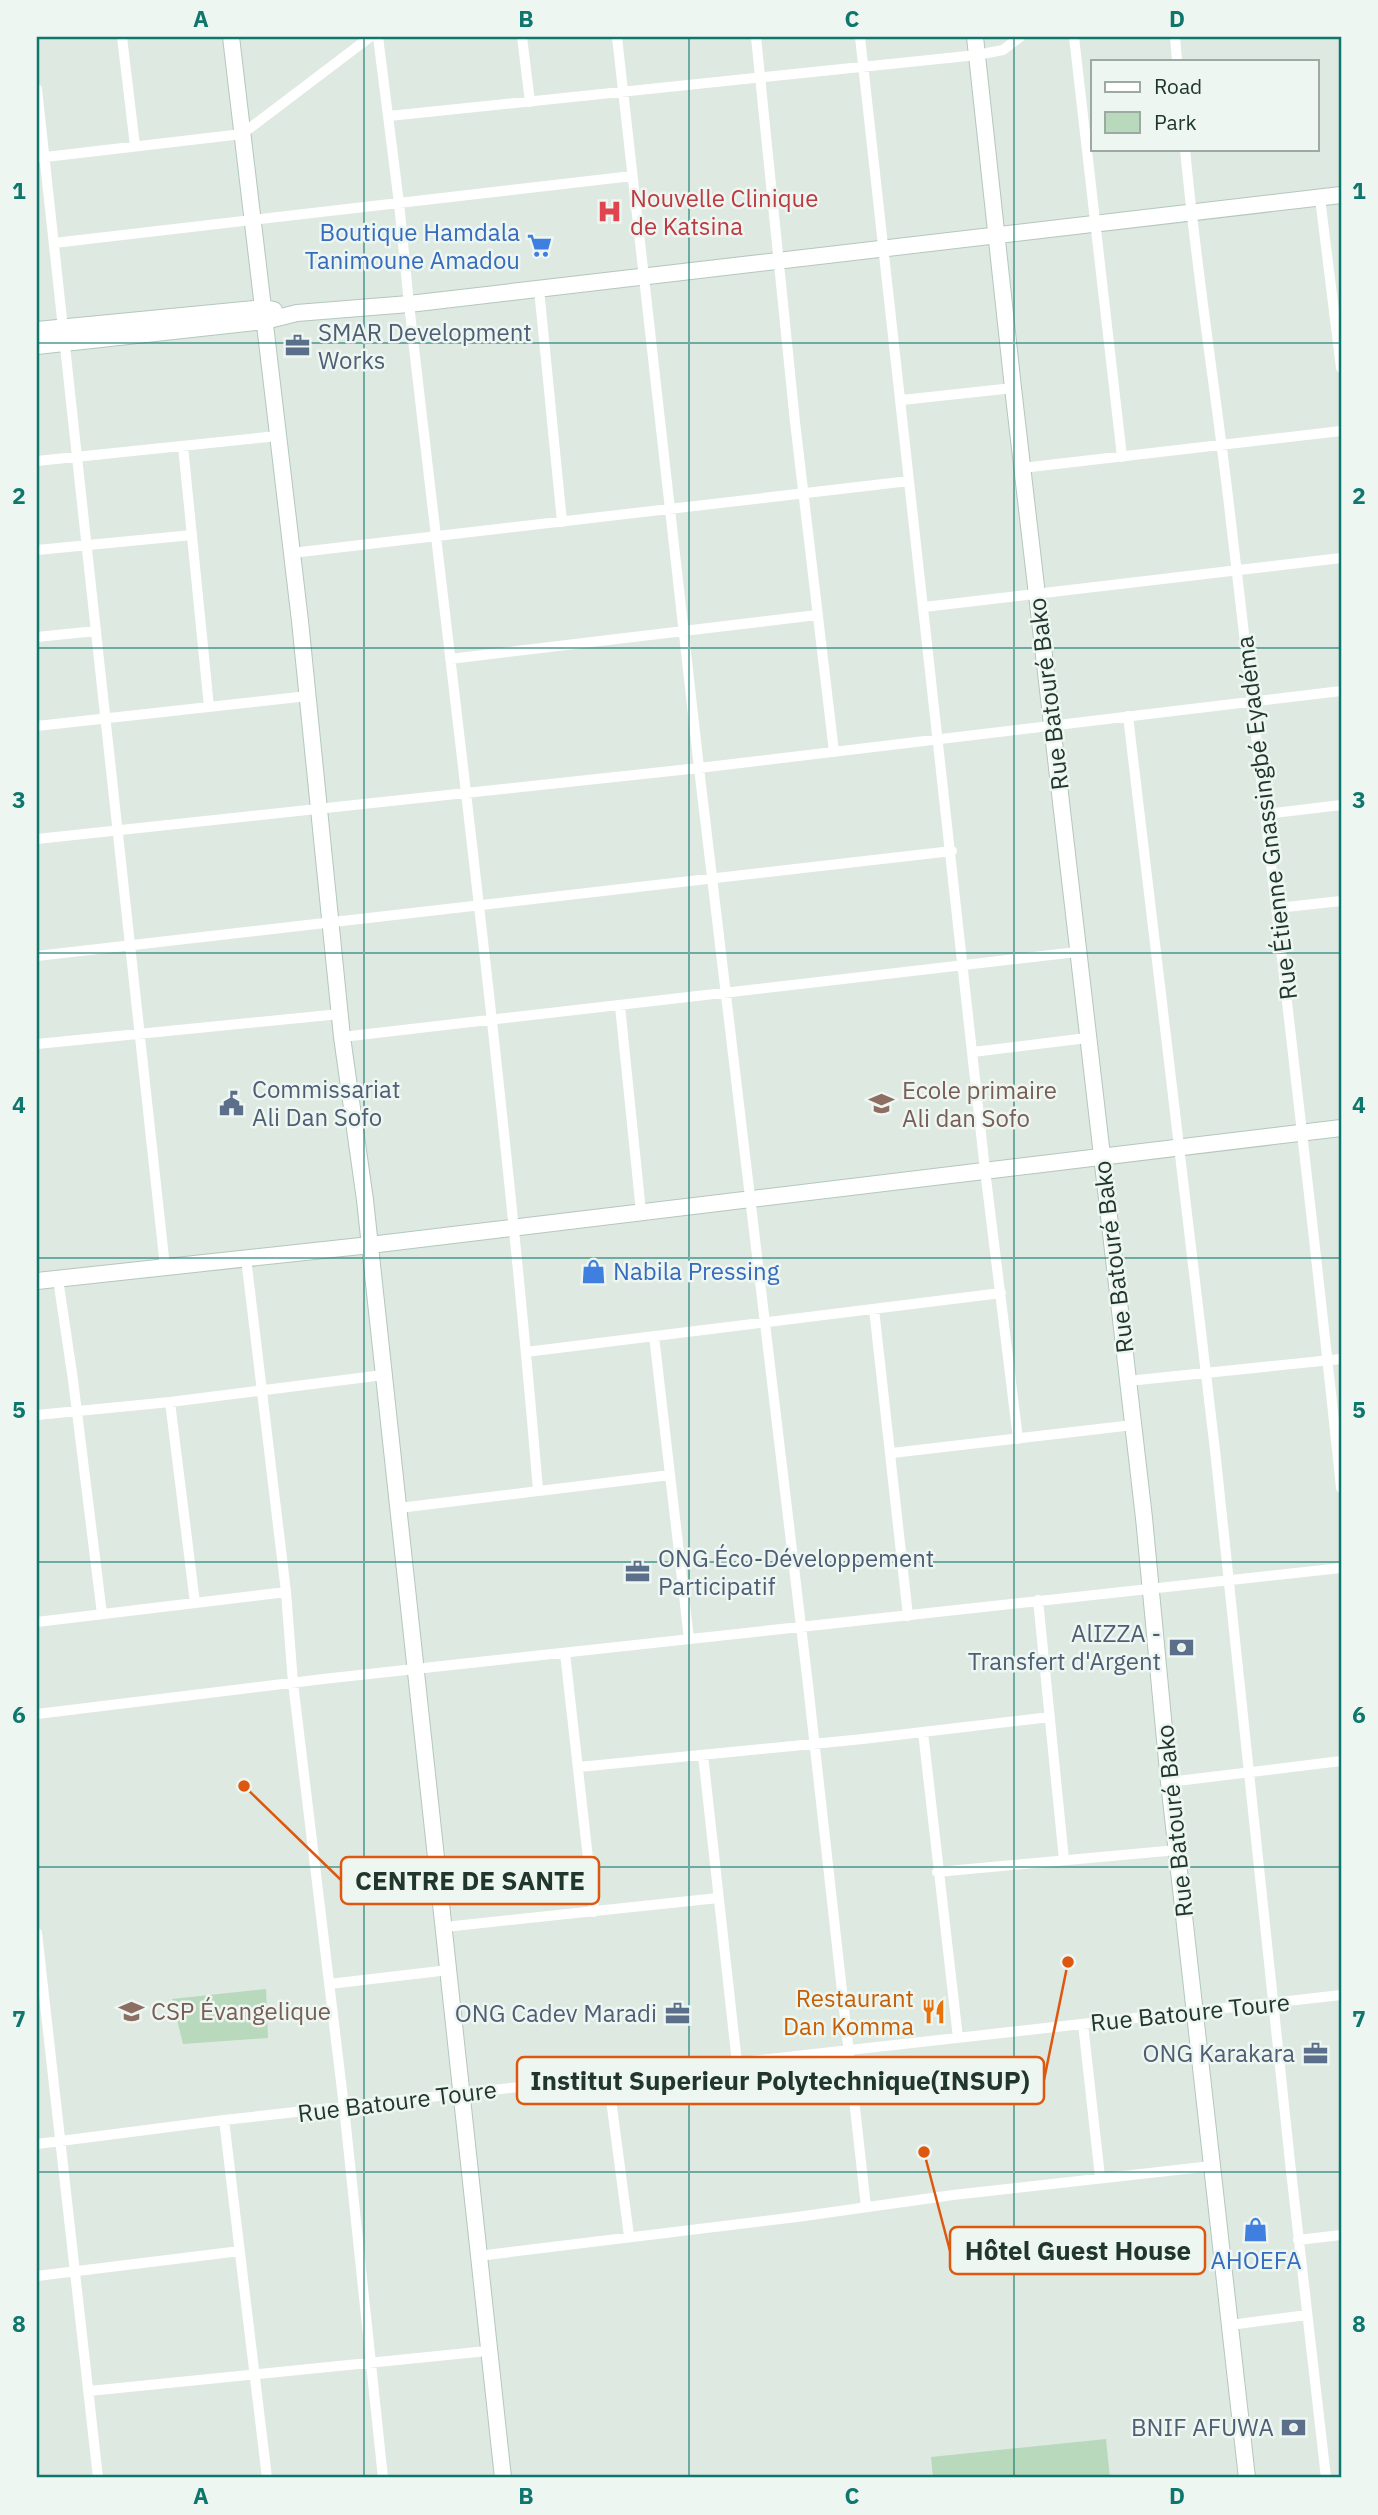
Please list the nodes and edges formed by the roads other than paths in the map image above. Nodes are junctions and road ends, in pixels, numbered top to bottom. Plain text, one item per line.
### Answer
1 (122, 37) edge
2 (231, 37) edge
3 (370, 37) edge
4 (378, 37) edge
5 (523, 37) edge
6 (617, 37) edge
7 (756, 37) edge
8 (860, 37) edge
9 (975, 37) edge
10 (1020, 37) edge
11 (1074, 37) edge
12 (1175, 37) edge
13 (977, 55) junction
14 (1177, 60) edge
15 (864, 67) junction
16 (761, 78) junction
17 (37, 89) edge
18 (622, 92) junction
19 (530, 102) junction
20 (389, 116) junction
21 (242, 134) junction
22 (135, 146) junction
23 (1185, 150) edge
24 (40, 157) edge
25 (632, 176) junction
26 (1341, 195) edge
27 (1320, 198) junction
28 (399, 202) junction
29 (1191, 212) junction
30 (252, 220) junction
31 (1096, 223) junction
32 (996, 234) junction
33 (54, 243) junction
34 (884, 248) junction
35 (778, 260) junction
36 (642, 276) junction
37 (538, 289) junction
38 (409, 304) junction
39 (265, 315) junction
40 (37, 330) edge
41 (64, 335) junction
42 (37, 346) edge
43 (1341, 368) edge
44 (1013, 388) junction
45 (902, 400) junction
46 (1341, 432) edge
47 (277, 436) junction
48 (1222, 445) junction
49 (183, 446) junction
50 (77, 457) junction
51 (1122, 457) junction
52 (37, 461) edge
53 (1022, 468) junction
54 (909, 481) junction
55 (803, 493) junction
56 (670, 509) junction
57 (562, 522) junction
58 (192, 534) junction
59 (435, 536) junction
60 (86, 545) junction
61 (37, 550) edge
62 (292, 553) junction
63 (1341, 558) edge
64 (1237, 570) junction
65 (1037, 593) junction
66 (924, 607) junction
67 (817, 615) junction
68 (96, 631) junction
69 (684, 632) junction
70 (37, 637) edge
71 (450, 659) junction
72 (1341, 691) edge
73 (308, 696) junction
74 (1252, 701) junction
75 (209, 707) junction
76 (1128, 716) junction
77 (105, 718) junction
78 (1052, 725) junction
79 (37, 726) edge
80 (939, 738) junction
81 (834, 751) junction
82 (699, 768) junction
83 (465, 792) junction
84 (1341, 805) edge
85 (318, 808) junction
86 (1266, 814) junction
87 (117, 830) junction
88 (37, 839) edge
89 (952, 851) junction
90 (713, 878) junction
91 (1341, 901) edge
92 (479, 905) junction
93 (1277, 908) junction
94 (331, 922) junction
95 (130, 945) junction
96 (1077, 952) junction
97 (37, 956) edge
98 (964, 965) junction
99 (727, 994) junction
100 (620, 1006) junction
101 (340, 1014) junction
102 (492, 1021) junction
103 (139, 1034) junction
104 (342, 1037) junction
105 (1087, 1038) junction
106 (37, 1044) edge
107 (973, 1052) junction
108 (1341, 1128) edge
109 (1302, 1132) junction
110 (1179, 1147) junction
111 (1101, 1156) junction
112 (985, 1170) junction
113 (751, 1199) junction
114 (641, 1212) junction
115 (515, 1227) junction
116 (370, 1245) junction
117 (246, 1258) junction
118 (165, 1267) junction
119 (58, 1279) junction
120 (37, 1281) edge
121 (1001, 1293) junction
122 (874, 1309) junction
123 (765, 1321) junction
124 (654, 1336) junction
125 (526, 1352) junction
126 (1341, 1359) edge
127 (1328, 1360) junction
128 (1205, 1373) junction
129 (383, 1375) junction
130 (1128, 1381) junction
131 (261, 1391) junction
132 (170, 1402) junction
133 (77, 1410) junction
134 (37, 1415) edge
135 (1133, 1425) junction
136 (1018, 1439) junction
137 (892, 1453) junction
138 (670, 1475) junction
139 (1341, 1488) edge
140 (538, 1490) junction
141 (399, 1508) junction
142 (1341, 1568) edge
143 (1228, 1580) junction
144 (1151, 1588) junction
145 (286, 1592) junction
146 (1038, 1600) junction
147 (195, 1603) junction
148 (102, 1614) junction
149 (908, 1616) junction
150 (37, 1622) edge
151 (800, 1626) junction
152 (689, 1639) junction
153 (565, 1653) junction
154 (415, 1669) junction
155 (293, 1683) junction
156 (37, 1714) edge
157 (1050, 1717) junction
158 (923, 1732) junction
159 (814, 1743) junction
160 (703, 1755) junction
161 (1341, 1761) edge
162 (579, 1767) junction
163 (1250, 1772) junction
164 (1169, 1782) junction
165 (1177, 1850) junction
166 (1064, 1860) junction
167 (937, 1872) junction
168 (718, 1898) junction
169 (594, 1912) junction
170 (445, 1927) junction
171 (37, 1933) edge
172 (449, 1970) junction
173 (329, 1984) junction
174 (1341, 1995) edge
175 (1274, 2003) junction
176 (1195, 2012) junction
177 (42, 2015) edge
178 (1083, 2024) junction
179 (958, 2038) junction
180 (850, 2050) junction
181 (737, 2063) junction
182 (608, 2077) junction
183 (462, 2093) junction
184 (344, 2107) junction
185 (224, 2120) junction
186 (60, 2141) junction
187 (37, 2144) edge
188 (1212, 2166) junction
189 (1100, 2177) junction
190 (866, 2207) junction
191 (1341, 2235) edge
192 (629, 2236) junction
193 (1298, 2239) junction
194 (240, 2251) junction
195 (478, 2256) junction
196 (74, 2271) junction
197 (37, 2276) edge
198 (1307, 2315) junction
199 (1230, 2325) junction
200 (487, 2351) junction
201 (371, 2362) junction
202 (256, 2375) junction
203 (89, 2391) junction
204 (98, 2478) edge
205 (267, 2478) edge
206 (383, 2478) edge
207 (503, 2478) edge
208 (1247, 2478) edge
209 (1326, 2478) edge

1 - 22 street
2 - 21 street
3 - 21 street
4 - 20 street
5 - 19 street
6 - 18 street
7 - 16 street
8 - 15 street
9 - 13 street, Rue Batouré Bako
10 - 13 street
11 - 31 street
12 - 14 street
13 - 15 street
13 - 32 street, Rue Batouré Bako
15 - 16 street
15 - 34 street
16 - 18 street
16 - 35 street
17 - 24 street
18 - 19 street
18 - 25 street
19 - 20 street
20 - 28 street
21 - 22 street
21 - 30 street
22 - 24 street
23 - 29 street, Rue Étienne Gnassingbé Eyadéma
24 - 33 street
25 - 28 street
25 - 36 street
26 - 27 street
27 - 29 street
27 - 43 street
28 - 30 street
28 - 38 street
29 - 31 street
29 - 48 street, Rue Étienne Gnassingbé Eyadéma
30 - 33 street
30 - 39 street
31 - 32 street
31 - 51 street
32 - 34 street
32 - 44 street, Rue Batouré Bako
33 - 41 street
34 - 35 street
34 - 45 street
35 - 36 street
35 - 55 street
36 - 37 street
36 - 56 street
37 - 38 street
37 - 57 street
38 - 39 street
38 - 59 street
39 - 41 street
39 - 47 street
40 - 41 street
41 - 42 street
41 - 50 street
44 - 45 street
44 - 53 street, Rue Batouré Bako
45 - 54 street
46 - 48 street
47 - 49 street
47 - 62 street
48 - 51 street
48 - 64 street, Rue Étienne Gnassingbé Eyadéma
49 - 50 street
49 - 58 street
50 - 52 street
50 - 60 street
51 - 53 street
53 - 65 street, Rue Batouré Bako
54 - 55 street
54 - 66 street
55 - 56 street
55 - 67 street
56 - 57 street
56 - 69 street
57 - 59 street
58 - 60 street
58 - 75 street
59 - 62 street
59 - 71 street
60 - 61 street
60 - 68 street
62 - 73 street
63 - 64 street
64 - 65 street
64 - 74 street, Rue Étienne Gnassingbé Eyadéma
65 - 66 street
65 - 78 street, Rue Batouré Bako
66 - 80 street
67 - 69 street
67 - 81 street
68 - 70 street
68 - 77 street
69 - 71 street
69 - 82 street
71 - 83 street
72 - 74 street
73 - 75 street
73 - 85 street
74 - 76 street
74 - 86 street, Rue Étienne Gnassingbé Eyadéma
75 - 77 street
76 - 78 street
76 - 110 street
77 - 79 street
77 - 87 street
78 - 80 street
78 - 96 street, Rue Batouré Bako
80 - 81 street
80 - 89 street
81 - 82 street
82 - 83 street
82 - 90 street
83 - 85 street
83 - 92 street
84 - 86 street
85 - 87 street
85 - 94 street
86 - 93 street, Rue Étienne Gnassingbé Eyadéma
87 - 88 street
87 - 95 street
89 - 90 street
89 - 98 street
90 - 92 street
90 - 99 street
91 - 93 street
92 - 94 street
92 - 102 street
93 - 109 street, Rue Étienne Gnassingbé Eyadéma
94 - 95 street
94 - 101 street
95 - 97 street
95 - 103 street
96 - 98 street
96 - 105 street, Rue Batouré Bako
98 - 99 street
98 - 107 street
99 - 100 street
99 - 113 street
100 - 102 street
100 - 114 street
101 - 103 street
101 - 104 street
102 - 104 street
102 - 115 street
103 - 106 street
103 - 118 street
104 - 116 street
105 - 107 street
105 - 111 street, Rue Batouré Bako
107 - 112 street
108 - 109 street
109 - 110 street
109 - 127 street, Rue Étienne Gnassingbé Eyadéma
110 - 111 street
110 - 128 street
111 - 112 street
111 - 130 street, Rue Batouré Bako
112 - 113 street
112 - 121 street
113 - 114 street
113 - 123 street
114 - 115 street
115 - 116 street
115 - 125 street
116 - 117 street
116 - 129 street
117 - 118 street
117 - 131 street
118 - 119 street
119 - 120 street
119 - 133 street
121 - 122 street
121 - 136 street
122 - 123 street
122 - 137 street
123 - 124 street
123 - 151 street
124 - 125 street
124 - 138 street
125 - 140 street
126 - 127 street
127 - 128 street
127 - 139 street, Rue Étienne Gnassingbé Eyadéma
128 - 130 street
128 - 143 street
129 - 131 street
129 - 141 street
130 - 135 street, Rue Batouré Bako
131 - 132 street
131 - 145 street
132 - 133 street
132 - 147 street
133 - 134 street
133 - 148 street
135 - 136 street
135 - 144 street, Rue Batouré Bako
136 - 137 street
137 - 149 street
138 - 140 street
138 - 152 street
140 - 141 street
141 - 154 street
142 - 143 street
143 - 144 street
143 - 163 street
144 - 146 street
144 - 164 street, Rue Batouré Bako
145 - 147 street
145 - 155 street
146 - 149 street
146 - 157 street
147 - 148 street
148 - 150 street
149 - 151 street
151 - 152 street
151 - 159 street
152 - 153 street
153 - 154 street
153 - 162 street
154 - 155 street
154 - 170 street
155 - 156 street
155 - 173 street
157 - 158 street
157 - 166 street
158 - 159 street
158 - 167 street
159 - 160 street
159 - 180 street
160 - 162 street
160 - 168 street
161 - 163 street
162 - 169 street
163 - 164 street
163 - 175 street
164 - 165 street, Rue Batouré Bako
165 - 166 street
165 - 176 street, Rue Batouré Bako
166 - 167 street
167 - 179 street
168 - 169 street
168 - 181 street
169 - 170 street
170 - 172 street
171 - 177 street
172 - 173 street
172 - 183 street
173 - 184 street
174 - 175 street, Rue Batoure Toure
175 - 176 street, Rue Batoure Toure
175 - 193 street
176 - 178 street, Rue Batoure Toure
176 - 188 street, Rue Batouré Bako
177 - 186 street
178 - 179 street, Rue Batoure Toure
178 - 189 street
179 - 180 street, Rue Batoure Toure
180 - 181 street, Rue Batoure Toure
180 - 190 street
181 - 182 street, Rue Batoure Toure
182 - 183 street, Rue Batoure Toure
182 - 192 street
183 - 184 street, Rue Batoure Toure
183 - 195 street
184 - 185 street, Rue Batoure Toure
184 - 201 street
185 - 186 street, Rue Batoure Toure
185 - 194 street
186 - 187 street, Rue Batoure Toure
186 - 196 street
188 - 189 street
188 - 199 street, Rue Batouré Bako
189 - 190 street
190 - 192 street
191 - 193 street
192 - 195 street
193 - 198 street
194 - 196 street
194 - 202 street
195 - 200 street
196 - 197 street
196 - 203 street
198 - 199 street
198 - 209 street
199 - 208 street, Rue Batouré Bako
200 - 201 street
200 - 207 street
201 - 202 street
201 - 206 street
202 - 203 street
202 - 205 street
203 - 204 street

